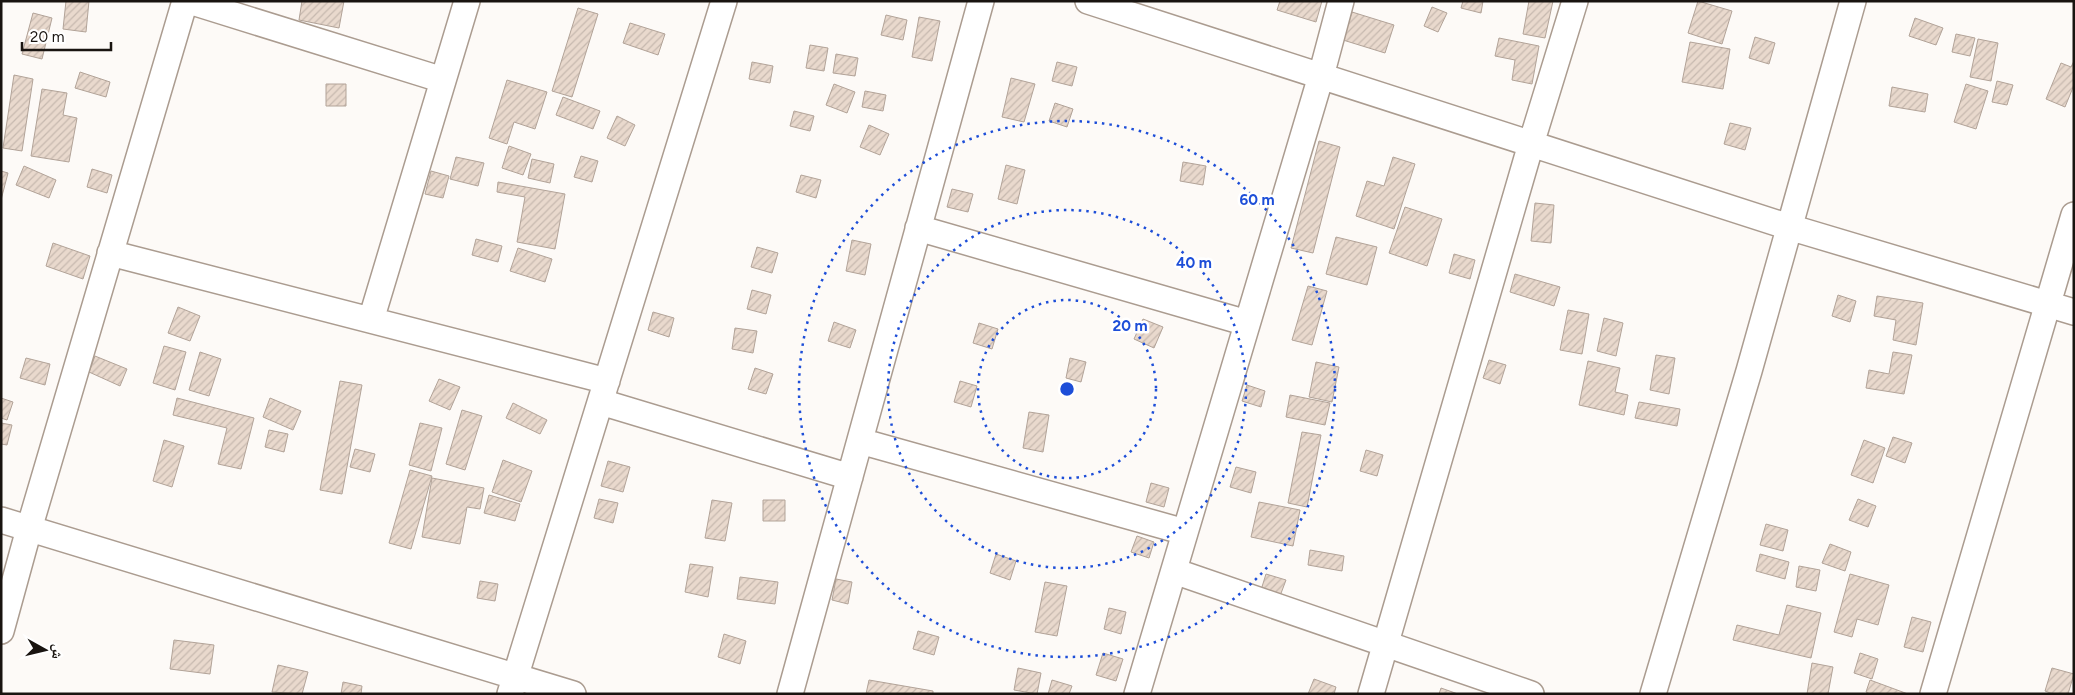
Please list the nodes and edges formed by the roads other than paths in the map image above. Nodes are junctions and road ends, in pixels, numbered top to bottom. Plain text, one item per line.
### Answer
1 (185, 1) edge
2 (189, 1) edge
3 (467, 1) edge
4 (724, 1) edge
5 (980, 1) edge
6 (1088, 1) edge
7 (1341, 1) edge
8 (1574, 1) edge
9 (1853, 1) edge
10 (1320, 76) junction
11 (443, 80) junction
12 (1531, 144) junction
13 (2074, 215) edge
14 (1789, 227) junction
15 (918, 228) junction
16 (110, 253) junction
17 (2047, 304) junction
18 (2074, 312) edge
19 (371, 320) junction
20 (1247, 323) junction
21 (604, 391) junction
22 (860, 441) junction
23 (850, 477) junction
24 (1, 520) edge
25 (29, 528) junction
26 (1185, 532) junction
27 (1174, 571) junction
28 (1, 631) edge
29 (1386, 644) junction
30 (513, 685) edge
31 (573, 694) edge
32 (790, 694) edge
33 (1138, 694) edge
34 (1371, 694) edge
35 (1531, 694) edge
36 (1653, 694) edge
37 (1933, 694) edge

1 - 16 street
2 - 11 street
3 - 11 street
4 - 21 street
5 - 15 street
6 - 10 street
7 - 10 street
8 - 12 street
9 - 14 street
10 - 12 street
10 - 20 street
11 - 19 street
12 - 14 street
12 - 29 street
13 - 17 street
14 - 17 street
14 - 36 street
15 - 20 street
15 - 22 street
16 - 19 street
16 - 25 street
17 - 18 street
17 - 37 street
19 - 21 street
20 - 26 street
21 - 23 street
21 - 30 street
22 - 23 street
22 - 26 street
23 - 32 street
24 - 25 street
25 - 28 street
25 - 30 street
26 - 27 street
27 - 29 street
27 - 33 street
29 - 34 street
29 - 35 street
30 - 31 street

